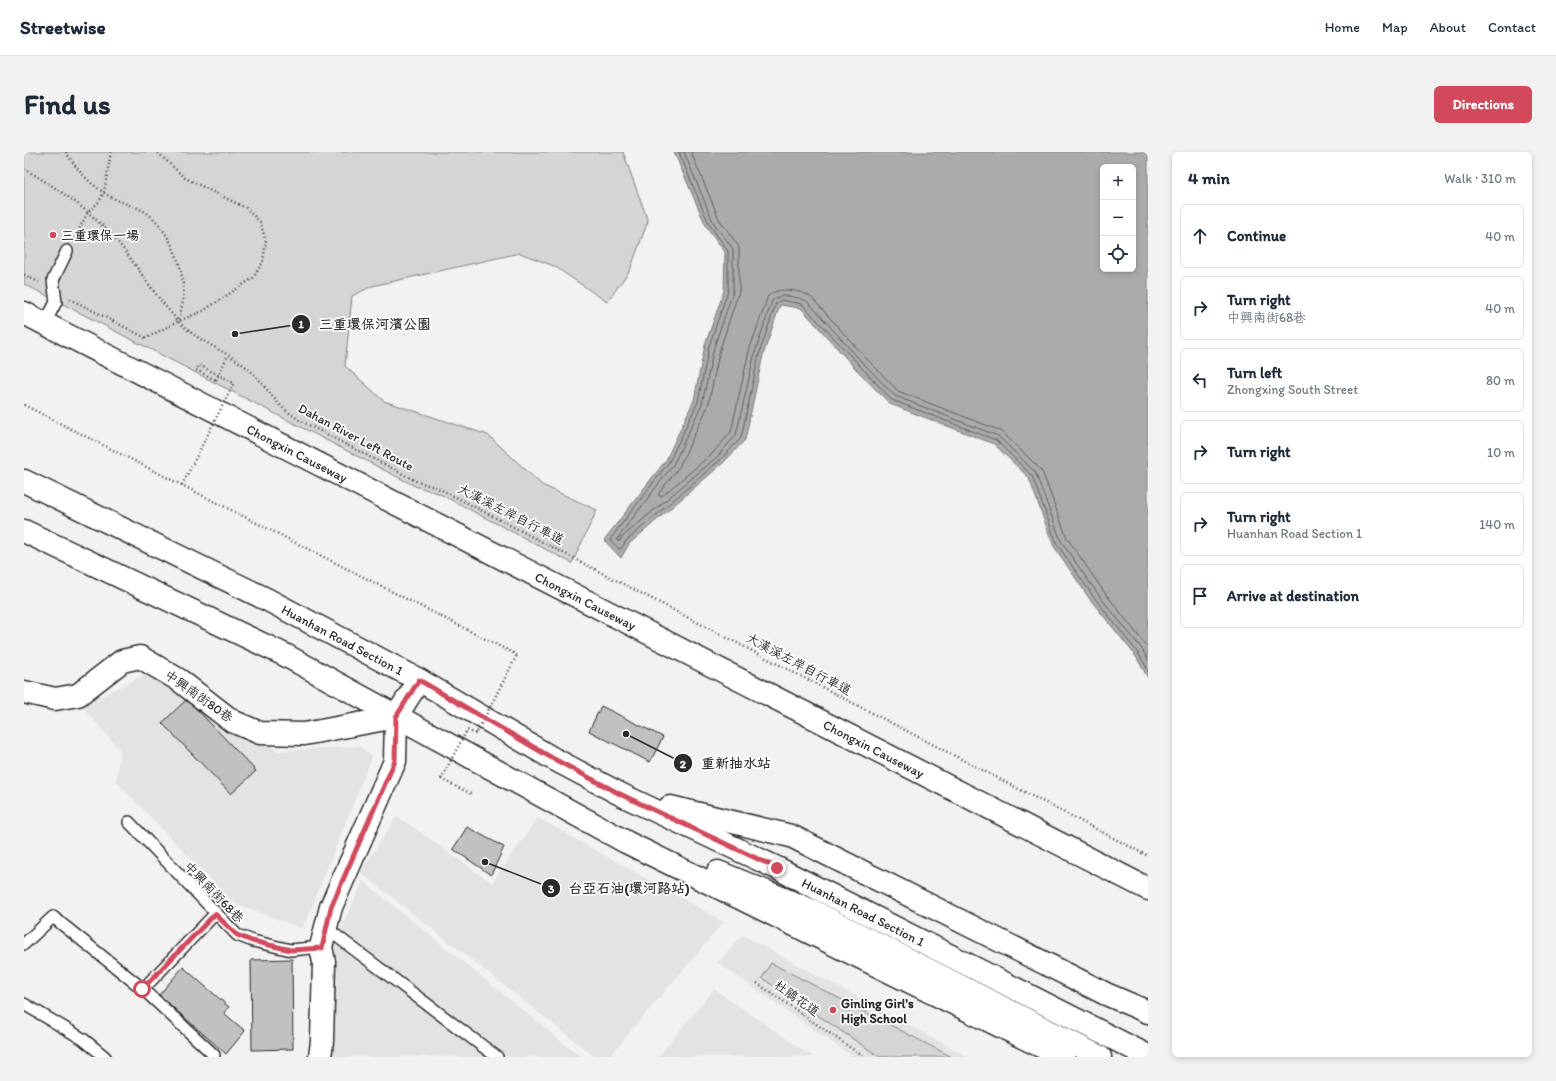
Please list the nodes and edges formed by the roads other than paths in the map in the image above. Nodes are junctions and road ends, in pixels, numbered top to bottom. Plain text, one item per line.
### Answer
1 (67, 251) road end
2 (24, 312) edge
3 (45, 323) junction
4 (24, 481) edge
5 (24, 531) edge
6 (419, 680) junction
7 (24, 692) edge
8 (396, 717) junction
9 (622, 795) junction
10 (129, 822) dead end
11 (626, 842) junction
12 (1148, 889) edge
13 (215, 914) junction
14 (324, 938) junction
15 (24, 944) edge
16 (142, 989) junction
17 (24, 1004) edge
18 (1148, 1012) edge
19 (1055, 1054) edge
20 (214, 1055) dead end
21 (1148, 1056) edge
22 (105, 1057) edge
23 (320, 1057) edge
24 (497, 1057) edge
25 (1100, 1057) edge

1 - 3 lane
2 - 3 street, Chongxin Causeway
3 - 12 street, Chongxin Causeway
4 - 6 street, Huanhan Road Section 1
5 - 8 street
6 - 8 street
6 - 9 street, Huanhan Road Section 1
7 - 8 street, 中興南街80巷
8 - 11 street
8 - 14 street
9 - 18 street
9 - 21 street, Huanhan Road Section 1
10 - 13 lane, 中興南街68巷
11 - 19 street
11 - 25 street
13 - 14 lane, 中興南街68巷
13 - 16 lane
14 - 23 street
14 - 24 lane
15 - 16 lane
16 - 20 lane
17 - 22 lane

